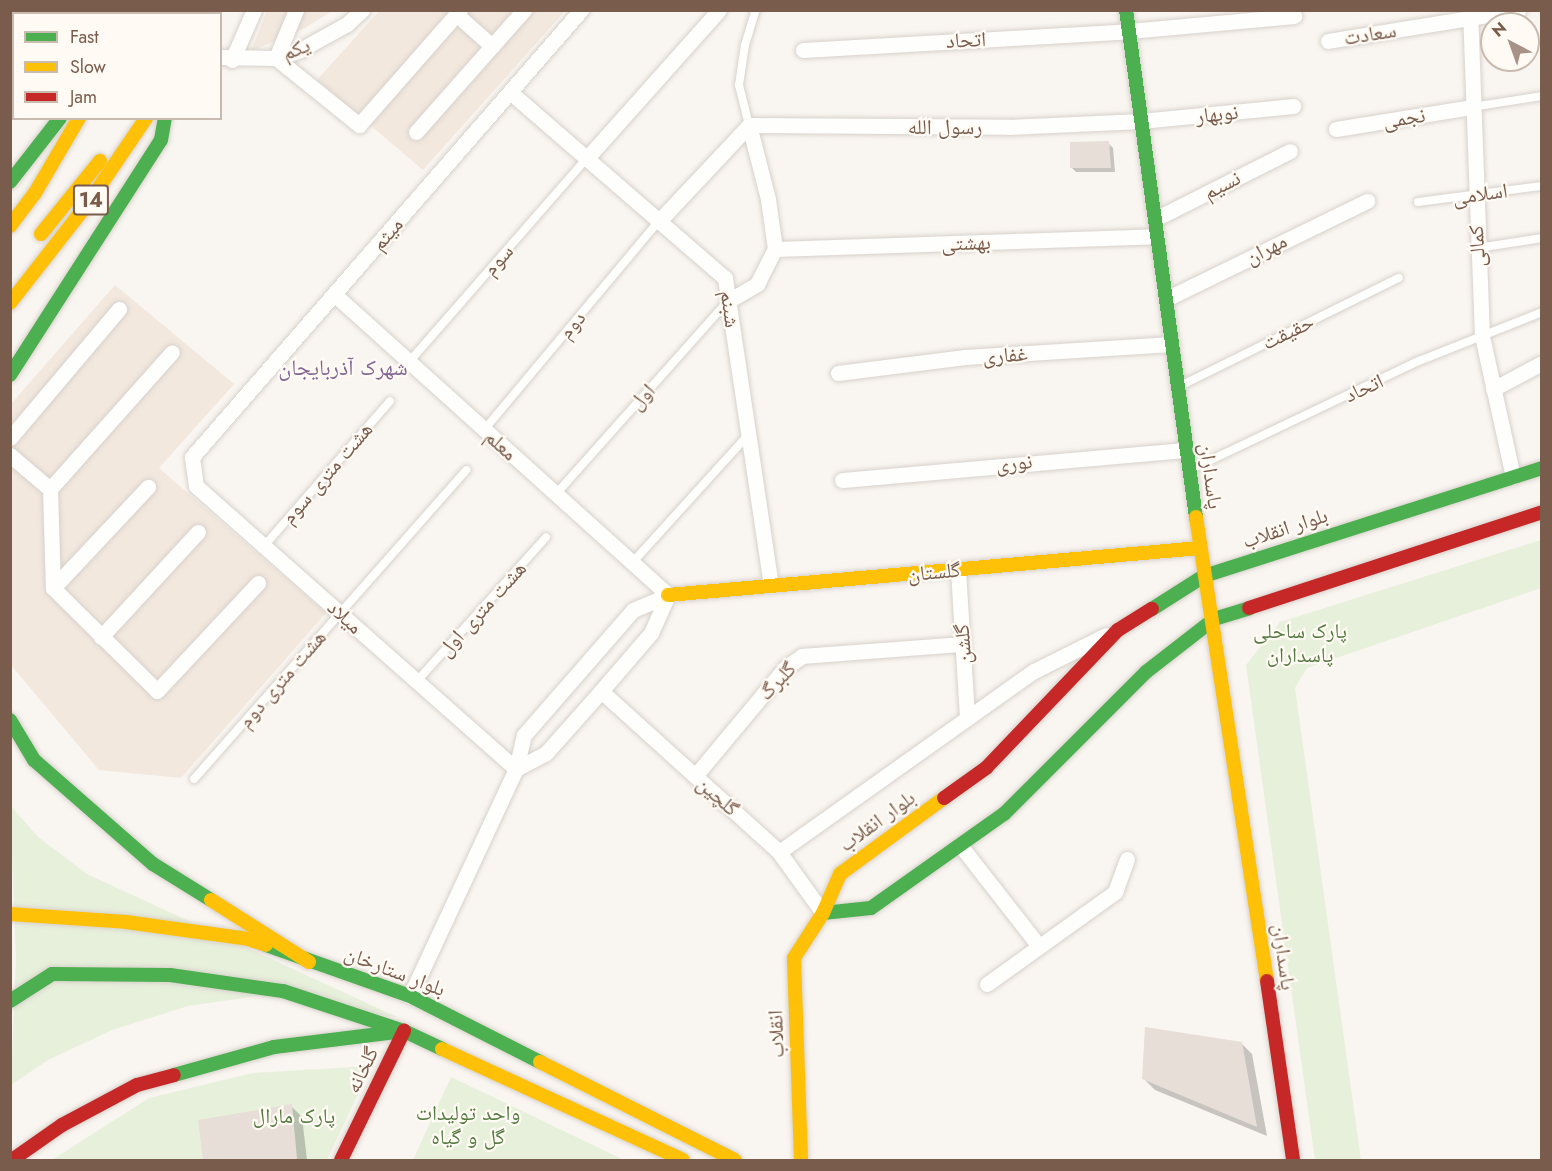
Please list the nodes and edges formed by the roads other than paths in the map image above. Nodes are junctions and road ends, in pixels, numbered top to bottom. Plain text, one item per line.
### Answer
1 (254, 10) edge
2 (296, 10) edge
3 (362, 10) edge
4 (524, 10) edge
5 (581, 10) edge
6 (718, 10) edge
7 (756, 10) edge
8 (1126, 10) edge
9 (1519, 10) edge
10 (458, 13) edge
11 (1470, 14) edge
12 (1294, 16) dead end
13 (1129, 31) junction
14 (1328, 41) dead end
15 (492, 46) junction
16 (803, 50) dead end
17 (276, 58) junction
18 (226, 59) edge
19 (510, 92) junction
20 (1542, 96) edge
21 (1293, 106) dead end
22 (1472, 106) junction
23 (58, 120) edge
24 (78, 120) edge
25 (135, 120) edge
26 (145, 120) edge
27 (165, 120) edge
28 (1141, 121) junction
29 (749, 125) junction
30 (1336, 129) dead end
31 (416, 132) dead end
32 (1290, 151) dead end
33 (587, 158) junction
34 (10, 182) edge
35 (1542, 186) edge
36 (1475, 195) junction
37 (1368, 201) dead end
38 (1418, 202) dead end
39 (1155, 219) junction
40 (659, 221) junction
41 (10, 226) edge
42 (1157, 236) junction
43 (1542, 238) edge
44 (32, 245) dead end
45 (1477, 248) junction
46 (775, 249) junction
47 (1399, 278) dead end
48 (334, 294) junction
49 (1166, 299) junction
50 (728, 301) junction
51 (10, 303) edge
52 (119, 309) dead end
53 (1542, 312) edge
54 (1482, 336) junction
55 (1172, 344) junction
56 (172, 352) dead end
57 (409, 362) junction
58 (1542, 363) edge
59 (838, 373) dead end
60 (10, 375) edge
61 (1177, 387) junction
62 (1493, 389) junction
63 (390, 401) dead end
64 (484, 430) junction
65 (748, 435) junction
66 (10, 438) edge
67 (1186, 450) junction
68 (10, 455) edge
69 (192, 457) joint
70 (1542, 468) edge
71 (465, 470) dead end
72 (1189, 470) junction
73 (1513, 477) junction
74 (842, 480) dead end
75 (148, 487) dead end
76 (50, 489) junction
77 (556, 494) junction
78 (1542, 512) edge
79 (198, 532) dead end
80 (546, 537) dead end
81 (264, 546) junction
82 (1200, 548) junction
83 (632, 563) junction
84 (958, 570) junction
85 (1204, 576) junction
86 (258, 583) dead end
87 (771, 586) junction
88 (53, 588) junction
89 (668, 595) junction
90 (340, 613) junction
91 (1214, 619) junction
92 (1118, 630) junction
93 (101, 637) junction
94 (963, 644) junction
95 (417, 681) junction
96 (601, 691) junction
97 (967, 718) junction
98 (10, 720) edge
99 (516, 768) junction
100 (695, 776) junction
101 (194, 779) dead end
102 (960, 845) junction
103 (779, 852) junction
104 (1126, 859) dead end
105 (823, 913) junction
106 (10, 914) edge
107 (1039, 946) junction
108 (309, 962) junction
109 (52, 974) junction
110 (10, 981) edge
111 (987, 984) dead end
112 (410, 996) junction
113 (10, 1001) edge
114 (404, 1031) junction
115 (12, 1161) edge
116 (341, 1161) edge
117 (683, 1161) edge
118 (735, 1161) edge
119 (801, 1161) edge
120 (1293, 1161) edge

1 - 18 street
2 - 17 street
3 - 17 street, یکم
4 - 15 street
5 - 19 street, میثم
6 - 33 street
7 - 29 lane
8 - 13 main road, پاسداران
9 - 11 street, سعادت
10 - 15 street
10 - 17 street
11 - 14 street, سعادت
11 - 22 street, کمالی
12 - 13 street, اتحاد
13 - 16 street, اتحاد
13 - 28 main road, پاسداران
15 - 31 street
17 - 18 street, یکم
19 - 33 street, شبنم
19 - 48 street, میثم
20 - 22 lane
21 - 28 street, نوبهار
22 - 30 street, نجمی
22 - 36 street, کمالی
23 - 34 main road
24 - 41 main road
25 - 44 main road
26 - 51 main road, 14
27 - 60 main road
28 - 29 street, رسول الله
28 - 39 main road, پاسداران
29 - 40 street
29 - 46 street
32 - 39 street, نسیم
33 - 40 street, شبنم
33 - 57 lane, سوم
35 - 36 lane, اسلامی
36 - 38 lane, اسلامی
36 - 45 street, کمالی
37 - 49 street, مهران
39 - 42 main road, پاسداران
40 - 50 street, شبنم
40 - 64 lane, دوم
42 - 46 street, بهشتی
42 - 49 main road, پاسداران
43 - 45 lane
45 - 54 street, کمالی
46 - 50 street
47 - 61 lane, حقیقت
48 - 57 street, معلم
48 - 69 street, میثم
49 - 55 main road, پاسداران
50 - 65 street, شبنم
50 - 77 lane, اول
52 - 66 street
53 - 54 lane, اتحاد
54 - 62 street, کمالی
54 - 72 lane, اتحاد
55 - 59 street, غفاری
55 - 61 main road, پاسداران
56 - 76 street
57 - 64 street, معلم
58 - 62 street
61 - 67 main road, پاسداران
62 - 73 street, کمالی
63 - 81 lane, هشت متری سوم
64 - 77 street, معلم
65 - 83 lane
65 - 87 street, شبنم
67 - 72 main road, پاسداران
67 - 74 street, نوری
68 - 76 street
69 - 81 street, میلاد
70 - 73 main road, بلوار انقلاب
71 - 90 lane, هشت متری دوم
72 - 82 main road, پاسداران
73 - 85 main road, بلوار انقلاب
75 - 88 street
76 - 88 street
77 - 83 street, معلم
78 - 91 main road
79 - 93 street
80 - 95 lane, هشت متری اول
81 - 90 street, میلاد
82 - 84 main road, گلستان
82 - 85 main road, پاسداران
83 - 89 street, معلم
84 - 87 main road, گلستان
84 - 94 street, گلشن
85 - 91 main road, پاسداران
85 - 92 main road, بلوار انقلاب
86 - 93 street
87 - 89 main road, گلستان
88 - 93 street
89 - 96 street
89 - 99 street, گلستان
90 - 95 street, میلاد
90 - 101 lane, هشت متری دوم
91 - 102 main road
91 - 120 main road, پاسداران
92 - 97 street
92 - 105 main road, بلوار انقلاب
94 - 97 street, گلشن
94 - 100 street, گلبرگ
95 - 99 street, میلاد
96 - 99 street
96 - 100 street, گلچین
97 - 103 street
98 - 108 main road
99 - 112 street, گلستان
100 - 103 street, گلچین
102 - 105 main road
102 - 107 street
103 - 105 street, گلچین
104 - 107 street
105 - 119 main road, انقلاب
106 - 108 main road, بلوار ستارخان
107 - 111 street
108 - 112 main road, بلوار ستارخان
109 - 110 main road
109 - 113 main road
109 - 114 main road
112 - 118 main road, بلوار ستارخان
114 - 115 main road
114 - 116 main road, گلخانه
114 - 117 main road

